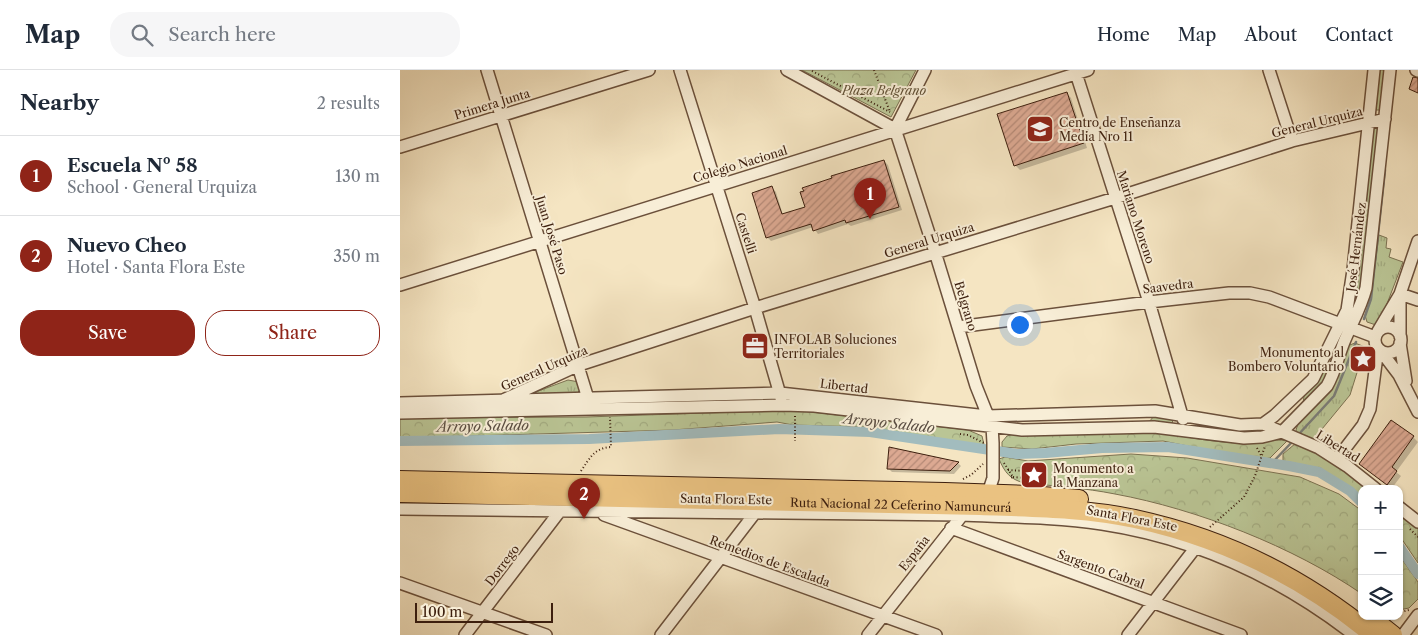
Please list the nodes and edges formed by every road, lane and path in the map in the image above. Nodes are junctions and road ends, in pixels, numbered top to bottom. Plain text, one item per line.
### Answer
1 (487, 70) edge
2 (649, 70) edge
3 (680, 70) edge
4 (787, 70) edge
5 (812, 70) edge
6 (874, 70) edge
7 (925, 70) edge
8 (1088, 70) edge
9 (1269, 70) edge
10 (1374, 70) edge
11 (1390, 70) edge
12 (1076, 72) edge
13 (501, 116) junction
14 (1385, 119) junction
15 (1370, 122) junction
16 (895, 129) junction
17 (1292, 141) junction
18 (400, 147) edge
19 (716, 185) junction
20 (1115, 198) junction
21 (1418, 241) edge
22 (539, 242) junction
23 (935, 252) junction
24 (400, 285) edge
25 (1400, 294) junction
26 (1418, 300) edge
27 (1149, 302) junction
28 (756, 308) junction
29 (1340, 324) junction
30 (958, 327) junction
31 (1351, 328) junction
32 (1400, 339) junction
33 (1378, 342) junction
34 (579, 365) junction
35 (1409, 392) junction
36 (780, 393) junction
37 (503, 400) junction
38 (400, 403) edge
39 (589, 404) junction
40 (783, 405) junction
41 (491, 411) junction
42 (795, 411) dead end
43 (1418, 412) edge
44 (400, 413) edge
45 (1182, 414) junction
46 (608, 418) dead end
47 (989, 421) junction
48 (1263, 424) junction
49 (1185, 430) junction
50 (960, 434) dead end
51 (1286, 434) junction
52 (795, 441) dead end
53 (990, 443) junction
54 (1267, 443) dead end
55 (1255, 444) dead end
56 (1262, 457) junction
57 (994, 458) junction
58 (1337, 459) junction
59 (1008, 470) junction
60 (400, 480) edge
61 (958, 482) dead end
62 (572, 484) junction
63 (1371, 485) edge
64 (400, 493) edge
65 (988, 493) junction
66 (400, 509) edge
67 (1403, 510) edge
68 (560, 511) junction
69 (967, 511) junction
70 (596, 512) junction
71 (755, 513) junction
72 (1418, 522) edge
73 (951, 528) junction
74 (1208, 528) junction
75 (1196, 547) junction
76 (720, 558) junction
77 (400, 583) edge
78 (1153, 602) junction
79 (1358, 609) edge
80 (483, 612) junction
81 (1418, 615) edge
82 (883, 616) junction
83 (1375, 620) edge
84 (465, 635) edge
85 (546, 635) edge
86 (661, 635) edge
87 (868, 635) edge
88 (936, 635) edge
89 (1128, 635) edge
90 (1241, 635) edge
91 (1354, 635) edge
92 (1373, 635) edge
93 (1393, 635) edge
94 (1403, 635) edge

1 - 13 street, Juan José Paso
2 - 13 street, Primera Junta
3 - 19 street, Castelli
4 - 16 street
5 - 6 path
7 - 16 street
8 - 12 street, Colegio Nacional
9 - 17 street
10 - 15 street, José Hernández
11 - 14 street, José Hernández
12 - 16 street, Colegio Nacional
12 - 20 street, Mariano Moreno
13 - 18 street, Primera Junta
13 - 22 street, Juan José Paso
14 - 15 street, General Urquiza
14 - 31 street, José Hernández
15 - 17 street, General Urquiza
15 - 29 street, José Hernández
16 - 19 street, Colegio Nacional
16 - 23 street, Belgrano
17 - 20 street, General Urquiza
19 - 22 street, Colegio Nacional
19 - 28 street, Castelli
20 - 23 street, General Urquiza
20 - 27 street, Mariano Moreno
21 - 25 street
22 - 24 street, Colegio Nacional
22 - 34 street, Juan José Paso
23 - 28 street, General Urquiza
23 - 30 street, Belgrano
25 - 26 street
25 - 32 street
25 - 33 street
27 - 29 street, Saavedra
27 - 30 street, Saavedra
27 - 45 street, Mariano Moreno
28 - 34 street, General Urquiza
28 - 36 street, Castelli
29 - 31 street, Saavedra
29 - 48 street, José Hernández
30 - 47 street, Belgrano
31 - 33 street, Saavedra
31 - 51 street, José Hernández
32 - 33 street
32 - 33 street, Saavedra
32 - 35 street
33 - 35 street
33 - 58 street
34 - 37 street, General Urquiza
34 - 39 street, Juan José Paso
35 - 43 street
36 - 39 street, Libertad
36 - 40 street, Castelli
36 - 47 street, Libertad
37 - 38 street, Libertad
37 - 39 street, Libertad
37 - 41 street, General Urquiza
39 - 40 street, Libertad
39 - 41 street, Libertad
40 - 47 street, Libertad
41 - 44 street, Libertad
42 - 52 path
45 - 47 street, Libertad
45 - 48 street, Libertad
45 - 49 street, Mariano Moreno
46 - 62 path
47 - 49 street, Libertad
47 - 53 street, Belgrano
48 - 51 street, Libertad
49 - 51 street, Libertad
50 - 53 path
51 - 58 street, Libertad
53 - 57 street, Belgrano
54 - 56 path
55 - 56 path
56 - 74 path
57 - 59 path
57 - 61 path
57 - 65 street, Belgrano
58 - 63 street, Libertad
59 - 59 path
60 - 62 highway, Ruta Nacional 22 Ceferino Namuncurá
62 - 65 highway, Ruta Nacional 22 Ceferino Namuncurá
64 - 69 highway, Ruta Nacional 22 Ceferino Namuncurá
65 - 69 street, España
65 - 74 highway, Ruta Nacional 22 Ceferino Namuncurá
66 - 68 street, Santa Flora Este
67 - 72 street
68 - 70 street, Santa Flora Este
68 - 80 street, Dorrego
69 - 71 street, Santa Flora Este
69 - 73 street, España
69 - 75 street, Santa Flora Este
69 - 92 highway, Ruta Nacional 22 Ceferino Namuncurá
70 - 71 street, Santa Flora Este
70 - 76 street, Remedios de Escalada
71 - 76 street
73 - 78 street, Sargento Cabral
73 - 82 street, España
74 - 79 highway, Ruta Nacional 22 Ceferino Namuncurá
75 - 78 street
75 - 91 street, Santa Flora Este
76 - 82 street, Remedios de Escalada
76 - 86 street
77 - 80 street
78 - 89 street
78 - 90 street, Sargento Cabral
80 - 84 street, Dorrego
80 - 85 street
81 - 94 street
82 - 87 street, España
82 - 88 street, Remedios de Escalada
83 - 93 highway

